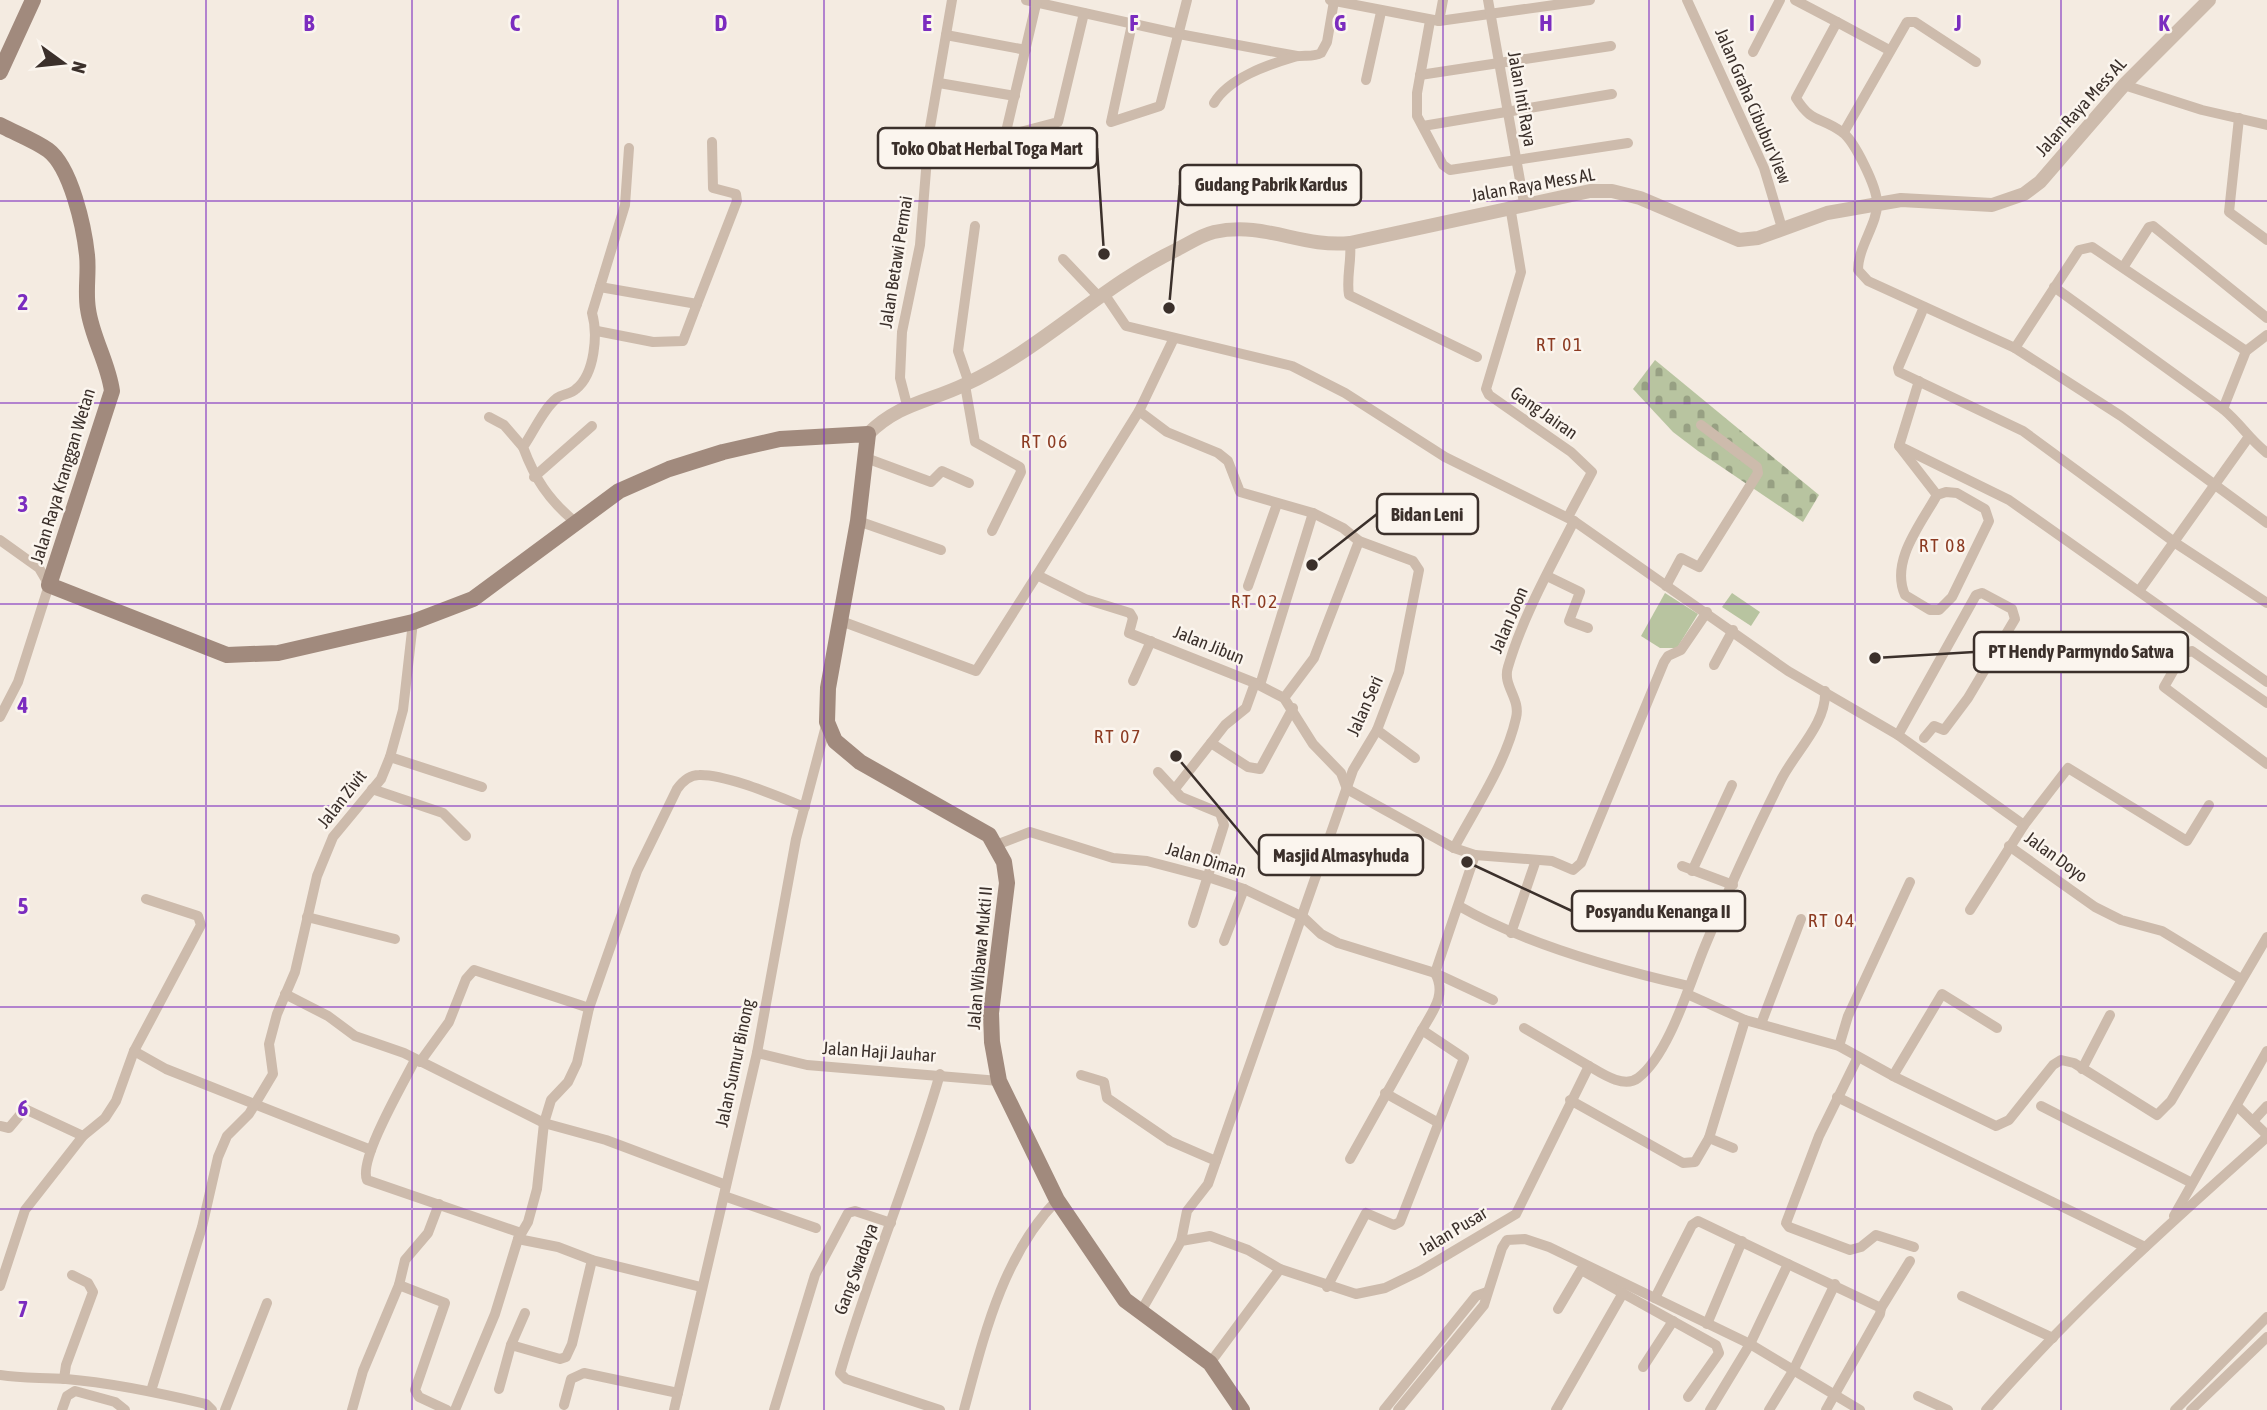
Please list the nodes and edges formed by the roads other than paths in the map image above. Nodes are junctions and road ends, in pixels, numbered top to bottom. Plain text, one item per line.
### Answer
1 (33, 0) edge
2 (952, 0) edge
3 (1187, 0) edge
4 (1391, 0) edge
5 (1443, 0) edge
6 (1488, 0) edge
7 (1590, 0) edge
8 (1687, 0) edge
9 (1780, 0) edge
10 (1796, 0) edge
11 (2209, 0) edge
12 (1033, 1) edge
13 (1337, 1) edge
14 (1084, 13) junction
15 (1385, 13) junction
16 (1490, 14) junction
17 (1434, 21) junction
18 (1837, 22) junction
19 (1132, 24) junction
20 (1179, 34) junction
21 (946, 35) junction
22 (1611, 46) dead end
23 (1026, 50) junction
24 (1889, 50) junction
25 (1754, 52) dead end
26 (1297, 56) junction
27 (1976, 62) dead end
28 (1498, 64) junction
29 (0, 72) edge
30 (1420, 75) junction
31 (1366, 80) dead end
32 (939, 83) junction
33 (2124, 85) junction
34 (1612, 94) dead end
35 (1015, 96) junction
36 (1214, 103) dead end
37 (1506, 113) junction
38 (2239, 118) junction
39 (0, 125) edge
40 (2267, 125) edge
41 (1423, 126) junction
42 (1843, 132) junction
43 (929, 133) junction
44 (1005, 136) junction
45 (712, 142) dead end
46 (1628, 144) dead end
47 (629, 148) dead end
48 (1516, 162) junction
49 (1878, 204) junction
50 (1517, 205) junction
51 (975, 226) dead end
52 (1783, 228) junction
53 (2267, 240) edge
54 (1350, 243) junction
55 (1063, 259) dead end
56 (2124, 266) junction
57 (600, 287) junction
58 (2054, 287) junction
59 (1103, 296) junction
60 (697, 304) junction
61 (1924, 307) junction
62 (2267, 318) edge
63 (597, 331) junction
64 (2267, 335) edge
65 (1173, 340) junction
66 (2015, 348) junction
67 (2246, 351) junction
68 (1476, 357) dead end
69 (1919, 382) junction
70 (967, 384) junction
71 (906, 405) junction
72 (2223, 409) junction
73 (1139, 411) junction
74 (489, 416) dead end
75 (1701, 425) dead end
76 (592, 426) dead end
77 (868, 434) junction
78 (2248, 438) junction
79 (1899, 446) junction
80 (523, 447) junction
81 (2267, 453) edge
82 (866, 458) junction
83 (534, 477) junction
84 (969, 483) dead end
85 (2213, 485) junction
86 (1937, 495) junction
87 (1277, 504) junction
88 (1313, 513) junction
89 (1571, 519) junction
90 (574, 521) junction
91 (858, 521) junction
92 (2267, 523) edge
93 (992, 531) dead end
94 (0, 541) edge
95 (1359, 541) junction
96 (2174, 542) junction
97 (942, 550) dead end
98 (1037, 575) junction
99 (1547, 576) junction
100 (50, 585) junction
101 (1248, 586) dead end
102 (1666, 586) junction
103 (2139, 591) junction
104 (2267, 603) edge
105 (1707, 612) junction
106 (841, 621) junction
107 (413, 622) junction
108 (1588, 628) dead end
109 (1733, 630) junction
110 (1151, 640) junction
111 (1714, 665) dead end
112 (1133, 681) dead end
113 (2267, 682) edge
114 (1258, 684) junction
115 (1825, 691) junction
116 (1284, 698) junction
117 (2267, 703) edge
118 (1293, 708) junction
119 (0, 717) edge
120 (827, 722) junction
121 (1377, 730) junction
122 (1898, 735) junction
123 (1924, 738) dead end
124 (1210, 743) junction
125 (390, 757) junction
126 (1415, 758) dead end
127 (2267, 765) edge
128 (1158, 772) dead end
129 (1732, 785) dead end
130 (482, 787) dead end
131 (372, 789) junction
132 (1347, 789) junction
133 (1174, 790) junction
134 (2209, 804) dead end
135 (805, 807) junction
136 (2024, 825) junction
137 (466, 836) dead end
138 (996, 845) junction
139 (2009, 846) junction
140 (1454, 848) junction
141 (1475, 855) junction
142 (1536, 860) junction
143 (1208, 877) junction
144 (1910, 883) dead end
145 (1733, 886) junction
146 (1244, 889) junction
147 (146, 899) dead end
148 (1459, 906) junction
149 (1970, 910) dead end
150 (307, 917) junction
151 (1303, 917) junction
152 (1801, 919) dead end
153 (1193, 923) dead end
154 (1511, 933) junction
155 (2267, 937) edge
156 (395, 939) dead end
157 (1224, 941) dead end
158 (1435, 974) junction
159 (2241, 979) junction
160 (1688, 990) junction
161 (285, 994) junction
162 (1493, 1000) dead end
163 (589, 1008) junction
164 (2110, 1016) dead end
165 (1745, 1020) junction
166 (1761, 1024) junction
167 (1524, 1028) dead end
168 (1997, 1028) dead end
169 (1422, 1030) junction
170 (1839, 1045) junction
171 (134, 1051) junction
172 (2267, 1051) edge
173 (757, 1053) junction
174 (1858, 1057) junction
175 (417, 1061) junction
176 (1589, 1066) junction
177 (2082, 1069) junction
178 (940, 1074) junction
179 (1081, 1075) dead end
180 (1893, 1076) junction
181 (999, 1081) junction
182 (1385, 1093) junction
183 (1837, 1097) junction
184 (1570, 1100) junction
185 (254, 1104) junction
186 (2041, 1106) dead end
187 (2237, 1106) junction
188 (2267, 1106) edge
189 (2253, 1121) junction
190 (1437, 1122) junction
191 (544, 1123) junction
192 (0, 1126) edge
193 (83, 1136) junction
194 (2267, 1136) edge
195 (1709, 1138) junction
196 (1733, 1148) dead end
197 (371, 1150) junction
198 (1350, 1159) dead end
199 (1216, 1161) junction
200 (2192, 1183) junction
201 (725, 1191) junction
202 (1056, 1200) junction
203 (439, 1204) junction
204 (891, 1223) junction
205 (2170, 1223) junction
206 (816, 1228) dead end
207 (519, 1236) junction
208 (1181, 1241) junction
209 (1742, 1241) junction
210 (1914, 1247) dead end
211 (2145, 1247) junction
212 (592, 1259) junction
213 (1910, 1261) dead end
214 (1788, 1264) junction
215 (1280, 1269) junction
216 (72, 1275) dead end
217 (1835, 1284) junction
218 (399, 1285) junction
219 (0, 1286) edge
220 (701, 1287) junction
221 (1328, 1287) junction
222 (1623, 1293) junction
223 (1962, 1296) dead end
224 (1655, 1298) junction
225 (267, 1303) dead end
226 (1881, 1308) junction
227 (1558, 1309) dead end
228 (525, 1313) dead end
229 (1140, 1313) junction
230 (2267, 1317) edge
231 (1673, 1321) junction
232 (1707, 1324) junction
233 (2267, 1336) edge
234 (2053, 1338) junction
235 (1750, 1344) junction
236 (511, 1345) junction
237 (1210, 1363) junction
238 (1643, 1367) dead end
239 (1793, 1371) junction
240 (0, 1375) edge
241 (64, 1379) junction
242 (499, 1389) dead end
243 (151, 1391) junction
244 (678, 1394) junction
245 (1835, 1395) junction
246 (1918, 1396) dead end
247 (1688, 1397) dead end
248 (1398, 1404) edge
249 (2192, 1404) edge
250 (564, 1405) dead end
251 (62, 1410) edge
252 (125, 1410) edge
253 (212, 1410) edge
254 (225, 1410) edge
255 (352, 1410) edge
256 (447, 1410) edge
257 (455, 1410) edge
258 (674, 1410) edge
259 (774, 1410) edge
260 (940, 1410) edge
261 (964, 1410) edge
262 (1242, 1410) edge
263 (1384, 1410) edge
264 (1556, 1410) edge
265 (1710, 1410) edge
266 (1769, 1410) edge
267 (1826, 1410) edge
268 (1860, 1410) edge
269 (1948, 1410) edge
270 (1986, 1410) edge
271 (2175, 1410) edge

1 - 29 main road
2 - 21 street, Jalan Betawi Permai
3 - 20 street
4 - 15 street
5 - 17 street
6 - 16 street, Jalan Inti Raya
7 - 16 street
8 - 52 street, Jalan Graha Cibubur View
9 - 25 street
10 - 18 street
11 - 33 street, Jalan Raya Mess AL
12 - 14 street
12 - 23 street
13 - 15 street
13 - 26 street
14 - 19 street
14 - 44 street
15 - 17 street
15 - 31 street
16 - 17 street
16 - 28 street, Jalan Inti Raya
17 - 30 street
18 - 24 street
18 - 42 street
19 - 20 street
19 - 20 street
20 - 26 street
21 - 23 street
21 - 32 street, Jalan Betawi Permai
22 - 28 street
23 - 35 street
24 - 27 street
24 - 42 street
26 - 36 street
28 - 30 street
28 - 37 street, Jalan Inti Raya
30 - 41 street
32 - 35 street
32 - 43 street, Jalan Betawi Permai
33 - 38 street
33 - 49 street, Jalan Raya Mess AL
34 - 37 street
35 - 44 street
37 - 41 street
37 - 48 street, Jalan Inti Raya
38 - 40 street
38 - 53 street
39 - 100 main road, Jalan Raya Kranggan Wetan
41 - 48 street
42 - 49 street
43 - 44 street
43 - 71 street, Jalan Betawi Permai
45 - 60 street
46 - 48 street
47 - 57 street
48 - 50 street, Jalan Inti Raya
49 - 52 street, Jalan Raya Mess AL
49 - 61 street
50 - 52 street, Jalan Raya Mess AL
50 - 54 street, Jalan Raya Mess AL
50 - 89 street, Gang Jairan
51 - 70 street
54 - 59 street, Jalan Raya Mess AL
54 - 68 street
55 - 59 street, Jalan Doyo
56 - 58 street
56 - 62 street
56 - 67 street
57 - 60 street
57 - 63 street
58 - 66 street
58 - 72 street
59 - 65 street, Jalan Doyo
59 - 70 street, Jalan Raya Mess AL
60 - 63 street
61 - 66 street
61 - 69 street
63 - 80 street
64 - 67 street
65 - 73 street
65 - 89 street, Jalan Doyo
66 - 85 street
67 - 72 street
69 - 79 street
69 - 96 street
70 - 71 street, Jalan Raya Mess AL
70 - 93 street
71 - 77 street, Jalan Raya Mess AL
72 - 78 street
73 - 87 street, Jalan Seri
73 - 98 street
74 - 80 street
75 - 102 street
76 - 83 street
77 - 82 main road
77 - 90 main road, Jalan Raya Kranggan Wetan
78 - 81 street
78 - 85 street
79 - 86 street
79 - 103 street
80 - 83 street
82 - 84 street
82 - 91 main road
83 - 90 street
85 - 92 street
85 - 96 street
86 - 86 street
87 - 88 street, Jalan Seri
87 - 101 street
88 - 95 street, Jalan Seri
88 - 114 street
89 - 99 street, Jalan Joon
89 - 102 street, Jalan Doyo
90 - 107 main road, Jalan Raya Kranggan Wetan
91 - 97 street
91 - 106 main road
94 - 100 street
95 - 116 street
95 - 121 street, Jalan Seri
96 - 103 street
96 - 104 street
98 - 106 street
98 - 110 street, Jalan Jibun
99 - 108 street
99 - 140 street, Jalan Joon
100 - 107 main road, Jalan Raya Kranggan Wetan
100 - 119 street
102 - 105 street, Jalan Doyo
103 - 113 street
105 - 109 street, Jalan Doyo
105 - 142 street
106 - 120 main road
107 - 125 street, Jalan Zivit
109 - 111 street
109 - 115 street, Jalan Doyo
110 - 112 street
110 - 114 street, Jalan Jibun
114 - 116 street, Jalan Jibun
114 - 124 street
115 - 122 street, Jalan Doyo
115 - 145 street
116 - 118 street, Jalan Jibun
117 - 127 street
118 - 124 street
118 - 132 street, Jalan Jibun
120 - 135 street, Jalan Sumur Binong
120 - 138 main road
121 - 126 street
121 - 132 street, Jalan Seri
122 - 123 street
122 - 136 street, Jalan Doyo
124 - 133 street
125 - 130 street
125 - 131 street, Jalan Zivit
128 - 133 street
129 - 145 street
131 - 137 street
131 - 150 street, Jalan Zivit
132 - 140 street
132 - 151 street, Jalan Seri
133 - 143 street
134 - 136 street
135 - 163 street
135 - 173 street, Jalan Sumur Binong
136 - 139 street, Jalan Doyo
138 - 143 street, Jalan Diman
138 - 181 main road, Jalan Wibawa Mukti II
139 - 149 street
139 - 159 street, Jalan Doyo
140 - 141 street
141 - 142 street
141 - 148 street
142 - 154 street
143 - 146 street, Jalan Diman
143 - 153 street
144 - 170 street
145 - 160 street
146 - 151 street, Jalan Diman
146 - 157 street
147 - 171 street
148 - 154 street
148 - 158 street
150 - 156 street
150 - 161 street, Jalan Zivit
151 - 158 street, Jalan Diman
151 - 199 street, Jalan Seri
152 - 166 street
154 - 160 street
155 - 159 street
158 - 162 street, Jalan Diman
158 - 169 street
159 - 177 street
160 - 165 street
160 - 176 street
161 - 175 street
161 - 185 street, Jalan Zivit
163 - 175 street
163 - 191 street
164 - 177 street
165 - 166 street
165 - 195 street
166 - 170 street
167 - 176 street
168 - 180 street
169 - 182 street
169 - 190 street
170 - 174 street
171 - 185 street
171 - 193 street
172 - 187 street
173 - 178 street, Jalan Haji Jauhar
173 - 201 street, Jalan Sumur Binong
174 - 180 street
174 - 183 street
175 - 191 street
175 - 197 street
176 - 184 street, Jalan Pusar
177 - 180 street
178 - 181 street, Jalan Haji Jauhar
178 - 204 street, Gang Swadaya
179 - 199 street
181 - 202 main road, Jalan Wibawa Mukti II
182 - 190 street
182 - 198 street
183 - 210 street
183 - 211 street
184 - 195 street
184 - 221 street, Jalan Pusar
185 - 197 street
185 - 243 street, Jalan Zivit
186 - 200 street
187 - 189 street
187 - 200 street
188 - 189 street
189 - 194 street
190 - 221 street
191 - 201 street
191 - 207 street
192 - 193 street
193 - 219 street
194 - 205 street
195 - 196 street
197 - 203 street
199 - 208 street, Jalan Seri
200 - 205 street
201 - 206 street
201 - 220 street, Jalan Sumur Binong
202 - 229 main road, Jalan Wibawa Mukti II
202 - 261 street
203 - 207 street
203 - 218 street
204 - 259 street
204 - 260 street, Gang Swadaya
205 - 211 street
207 - 212 street
207 - 257 street
208 - 215 street, Jalan Pusar
208 - 229 street
209 - 214 street
209 - 224 street
209 - 232 street
211 - 234 street
212 - 220 street
212 - 236 street
213 - 226 street
214 - 217 street
214 - 235 street
215 - 221 street, Jalan Pusar
215 - 237 street
216 - 241 street
217 - 226 street
217 - 239 street
218 - 255 street
218 - 256 street
220 - 244 street, Jalan Sumur Binong
222 - 227 street
222 - 231 street
222 - 264 street
223 - 234 street
224 - 232 street
224 - 248 street
225 - 254 street
226 - 245 street
228 - 236 street
229 - 237 main road, Jalan Wibawa Mukti II
230 - 249 street
231 - 238 street
231 - 247 street
232 - 235 street
233 - 249 street
234 - 270 street
235 - 239 street
235 - 265 street
236 - 242 street
237 - 262 main road, Jalan Wibawa Mukti II
239 - 245 street
239 - 266 street
240 - 241 street
241 - 243 street
243 - 253 street
244 - 250 street
244 - 258 street, Jalan Sumur Binong
245 - 267 street
245 - 268 street
246 - 269 street
248 - 263 street
249 - 271 street
251 - 252 street

